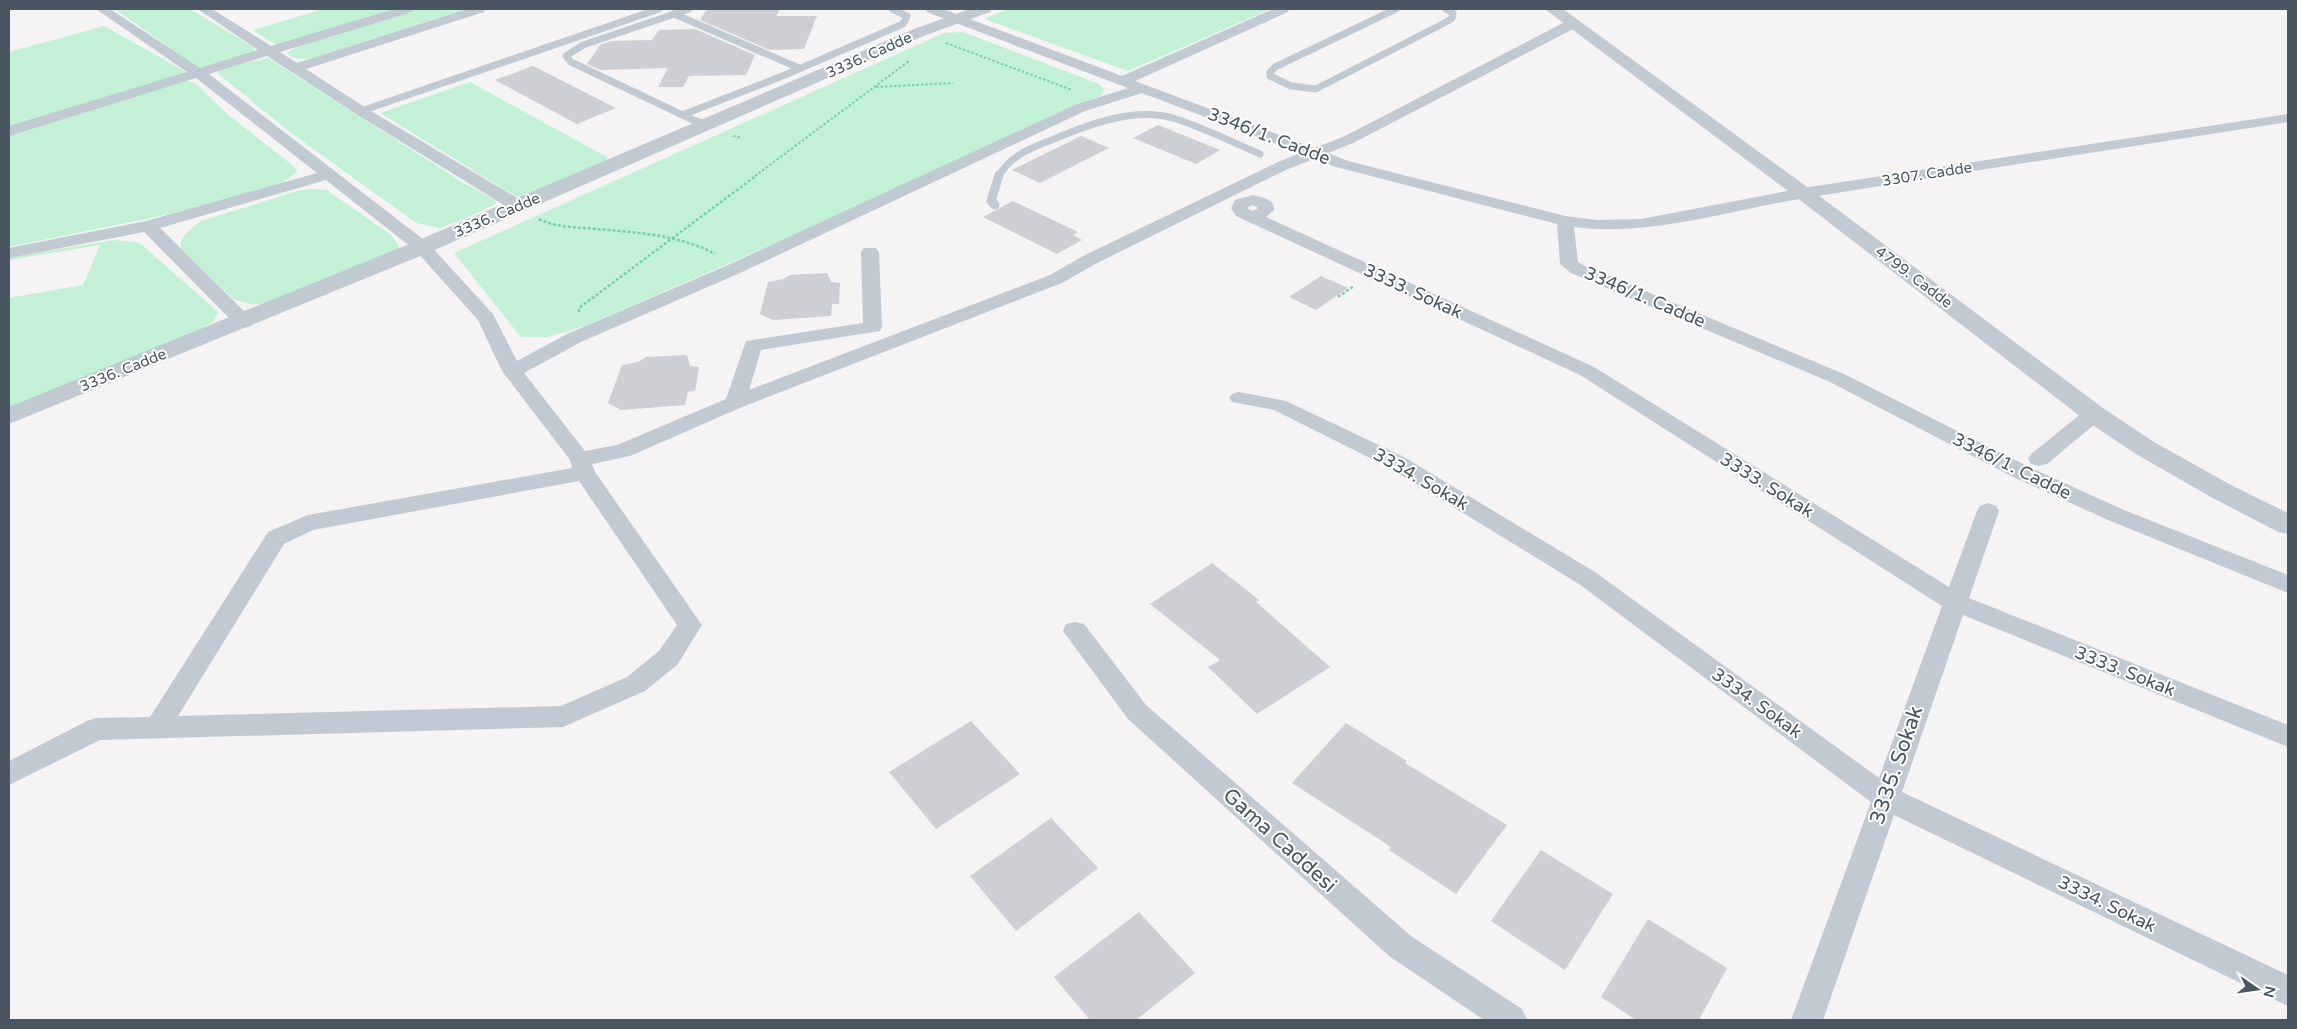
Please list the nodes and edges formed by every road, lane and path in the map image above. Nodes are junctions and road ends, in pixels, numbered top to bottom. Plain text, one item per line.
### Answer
1 (102, 9) edge
2 (204, 9) edge
3 (407, 9) edge
4 (479, 9) edge
5 (659, 9) edge
6 (689, 9) edge
7 (892, 9) edge
8 (932, 9) edge
9 (984, 9) edge
10 (1283, 9) edge
11 (1396, 9) edge
12 (1446, 9) edge
13 (1553, 9) edge
14 (674, 14) junction
15 (957, 19) junction
16 (1572, 24) junction
17 (920, 32) junction
18 (269, 51) junction
19 (913, 58) dead end
20 (295, 68) junction
21 (799, 68) junction
22 (198, 73) junction
23 (1122, 81) junction
24 (952, 83) dead end
25 (874, 87) junction
26 (1142, 88) junction
27 (1100, 101) junction
28 (1188, 104) junction
29 (361, 111) junction
30 (682, 115) junction
31 (1163, 116) junction
32 (2288, 118) edge
33 (710, 125) junction
34 (9, 131) edge
35 (1260, 154) dead end
36 (1314, 154) junction
37 (327, 175) junction
38 (1803, 193) junction
39 (996, 205) dead end
40 (518, 206) junction
41 (1253, 218) dead end
42 (1566, 222) junction
43 (148, 226) junction
44 (670, 240) junction
45 (422, 247) junction
46 (870, 252) dead end
47 (9, 253) edge
48 (734, 269) junction
49 (244, 322) junction
50 (574, 338) junction
51 (512, 371) junction
52 (1239, 398) dead end
53 (736, 403) junction
54 (2094, 414) junction
55 (9, 416) edge
56 (2039, 459) dead end
57 (582, 466) junction
58 (1988, 511) dead end
59 (2288, 525) edge
60 (2288, 584) edge
61 (1954, 602) junction
62 (1075, 632) dead end
63 (157, 728) junction
64 (2288, 736) edge
65 (9, 774) edge
66 (1885, 797) junction
67 (2288, 991) edge
68 (1511, 1020) edge
69 (1807, 1020) edge

1 - 22 street
2 - 18 street
3 - 18 street
4 - 20 street
5 - 29 lane
6 - 14 lane
7 - 21 lane
8 - 15 street, 3346/1. Cadde
9 - 15 street, 3336. Cadde
10 - 23 street
11 - 12 lane
13 - 16 street, 4799. Cadde
14 - 21 lane
14 - 30 lane
15 - 17 street, 3336. Cadde
15 - 23 street, 3346/1. Cadde
16 - 36 street
16 - 38 street, 4799. Cadde
17 - 27 path
17 - 33 street, 3336. Cadde
18 - 20 street
18 - 22 street
19 - 25 path
20 - 29 street
21 - 30 lane
22 - 34 street
22 - 37 street
23 - 26 street, 3346/1. Cadde
24 - 25 path
25 - 44 path
26 - 27 street
26 - 28 street, 3346/1. Cadde
27 - 48 street
28 - 31 lane
28 - 36 street, 3346/1. Cadde
29 - 40 street
30 - 33 lane
31 - 35 lane
31 - 39 lane
32 - 38 street, 3307. Cadde
33 - 40 street, 3336. Cadde
36 - 42 street, 3346/1. Cadde
36 - 53 street
37 - 43 street
37 - 45 street
38 - 42 street, 3307. Cadde
38 - 54 street, 4799. Cadde
40 - 44 path
40 - 45 street, 3336. Cadde
41 - 61 street, 3333. Sokak
42 - 60 street, 3346/1. Cadde
43 - 47 street
43 - 49 street
44 - 48 path
44 - 50 path
45 - 49 street, 3336. Cadde
45 - 51 street
46 - 53 street
48 - 50 street
49 - 55 street, 3336. Cadde
50 - 51 street
51 - 57 street
52 - 66 street, 3334. Sokak
53 - 57 street
54 - 56 street
54 - 59 street, 4799. Cadde
57 - 63 street
57 - 63 street
58 - 61 street, 3335. Sokak
61 - 64 street, 3333. Sokak
61 - 66 street, 3335. Sokak
62 - 68 street, Gama Caddesi
63 - 65 street
66 - 67 street, 3334. Sokak
66 - 69 street, 3335. Sokak

